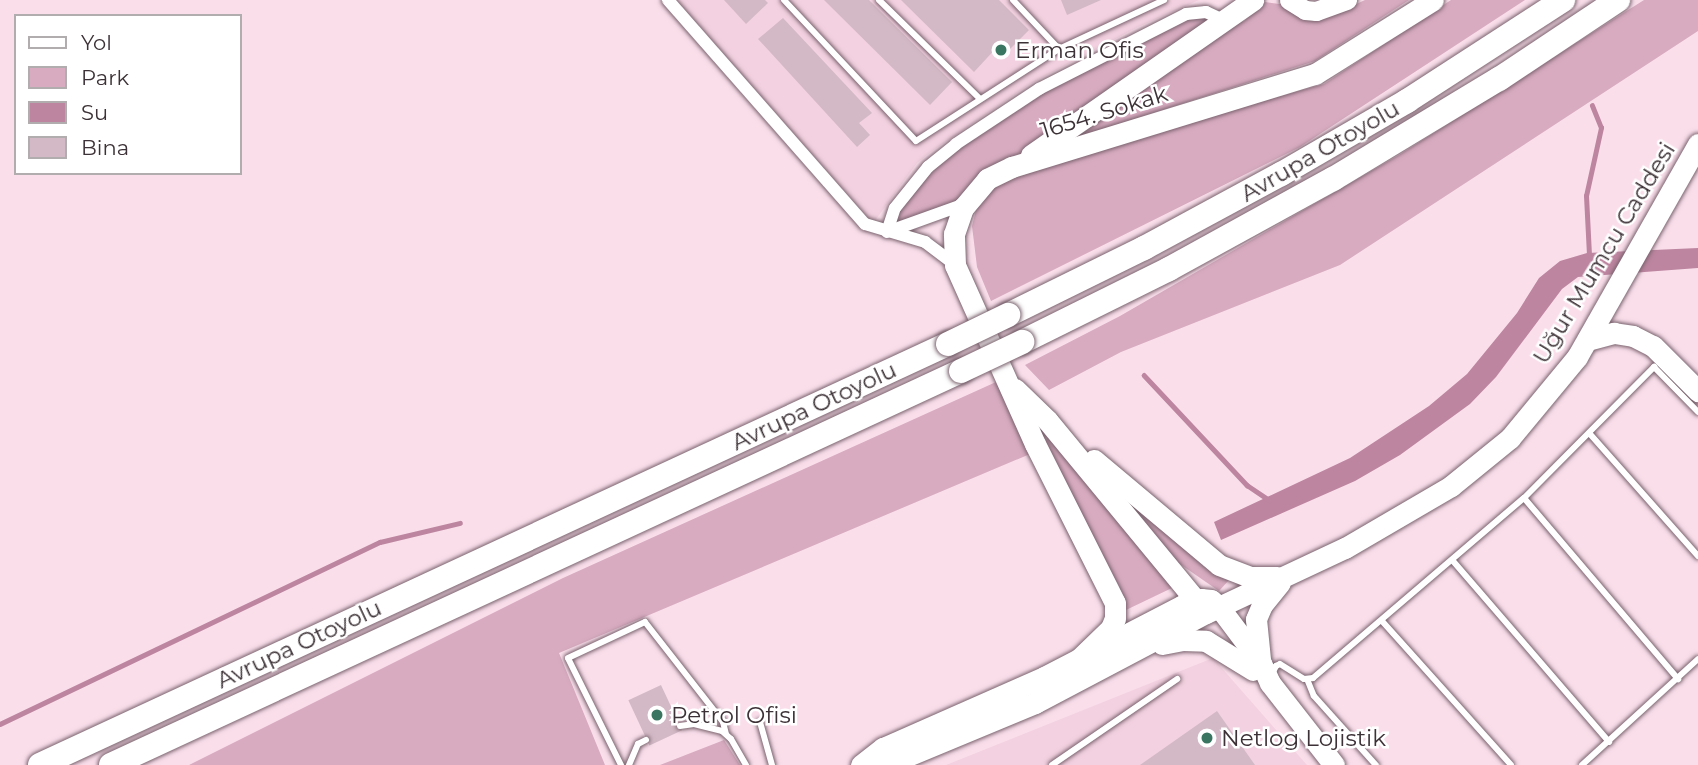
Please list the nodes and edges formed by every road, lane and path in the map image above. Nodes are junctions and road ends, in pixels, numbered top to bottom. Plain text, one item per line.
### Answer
1 (668, 0) edge
2 (785, 0) edge
3 (797, 0) edge
4 (879, 0) edge
5 (1013, 0) edge
6 (1164, 0) edge
7 (1253, 0) edge
8 (1289, 0) edge
9 (1347, 0) edge
10 (1433, 0) edge
11 (1563, 0) edge
12 (1618, 0) edge
13 (790, 6) junction
14 (1225, 22) junction
15 (1059, 49) junction
16 (980, 99) junction
17 (1698, 144) edge
18 (1012, 167) junction
19 (1691, 167) edge
20 (965, 204) junction
21 (887, 232) junction
22 (955, 265) junction
23 (1587, 340) junction
24 (1005, 378) junction
25 (1698, 391) edge
26 (1698, 412) edge
27 (1047, 420) junction
28 (1590, 434) junction
29 (1524, 498) junction
30 (1698, 556) edge
31 (1453, 561) junction
32 (1286, 577) junction
33 (1207, 607) junction
34 (1382, 621) junction
35 (1133, 652) junction
36 (1079, 659) junction
37 (1698, 659) edge
38 (1261, 672) junction
39 (1177, 679) dead end
40 (1307, 679) junction
41 (1678, 679) junction
42 (760, 722) dead end
43 (680, 726) dead end
44 (726, 734) junction
45 (646, 740) dead end
46 (1609, 742) junction
47 (863, 764) edge
48 (40, 765) edge
49 (111, 765) edge
50 (621, 765) edge
51 (629, 765) edge
52 (746, 765) edge
53 (772, 765) edge
54 (1052, 765) edge
55 (1334, 765) edge
56 (1376, 765) edge
57 (1511, 765) edge
58 (1582, 765) edge

1 - 21 street
2 - 13 lane
3 - 13 lane
4 - 16 lane
5 - 15 lane
6 - 15 lane
7 - 14 main road
8 - 9 street
10 - 18 main road, 1654. Sokak
11 - 48 highway, Avrupa Otoyolu, bridge
12 - 49 highway, Avrupa Otoyolu, bridge
13 - 16 lane
14 - 18 main road
14 - 21 street
15 - 16 lane
17 - 19 main road, Uğur Mumcu Caddesi
18 - 20 main road, 1654. Sokak
19 - 23 main road, Uğur Mumcu Caddesi
20 - 21 street
20 - 22 main road, 1654. Sokak
21 - 22 street
22 - 24 main road, 1654. Sokak
23 - 25 main road
23 - 32 main road, Uğur Mumcu Caddesi
24 - 27 main road, 1654. Sokak
24 - 36 main road, 1654. Sokak
26 - 28 lane
27 - 32 main road
27 - 33 main road, 1654. Sokak
28 - 29 lane
28 - 30 lane
29 - 31 lane
29 - 41 lane
31 - 34 lane
31 - 46 lane
32 - 33 main road, Uğur Mumcu Caddesi
32 - 38 main road
33 - 35 main road
33 - 36 main road
33 - 38 main road, 1654. Sokak
34 - 40 lane
34 - 57 lane
35 - 38 main road
35 - 47 main road
36 - 47 main road
37 - 41 lane
38 - 40 lane
38 - 55 main road, 1654. Sokak
39 - 54 lane
40 - 56 lane
41 - 46 lane
42 - 53 lane
43 - 44 lane
44 - 50 lane
44 - 52 lane
45 - 51 lane
46 - 58 lane

